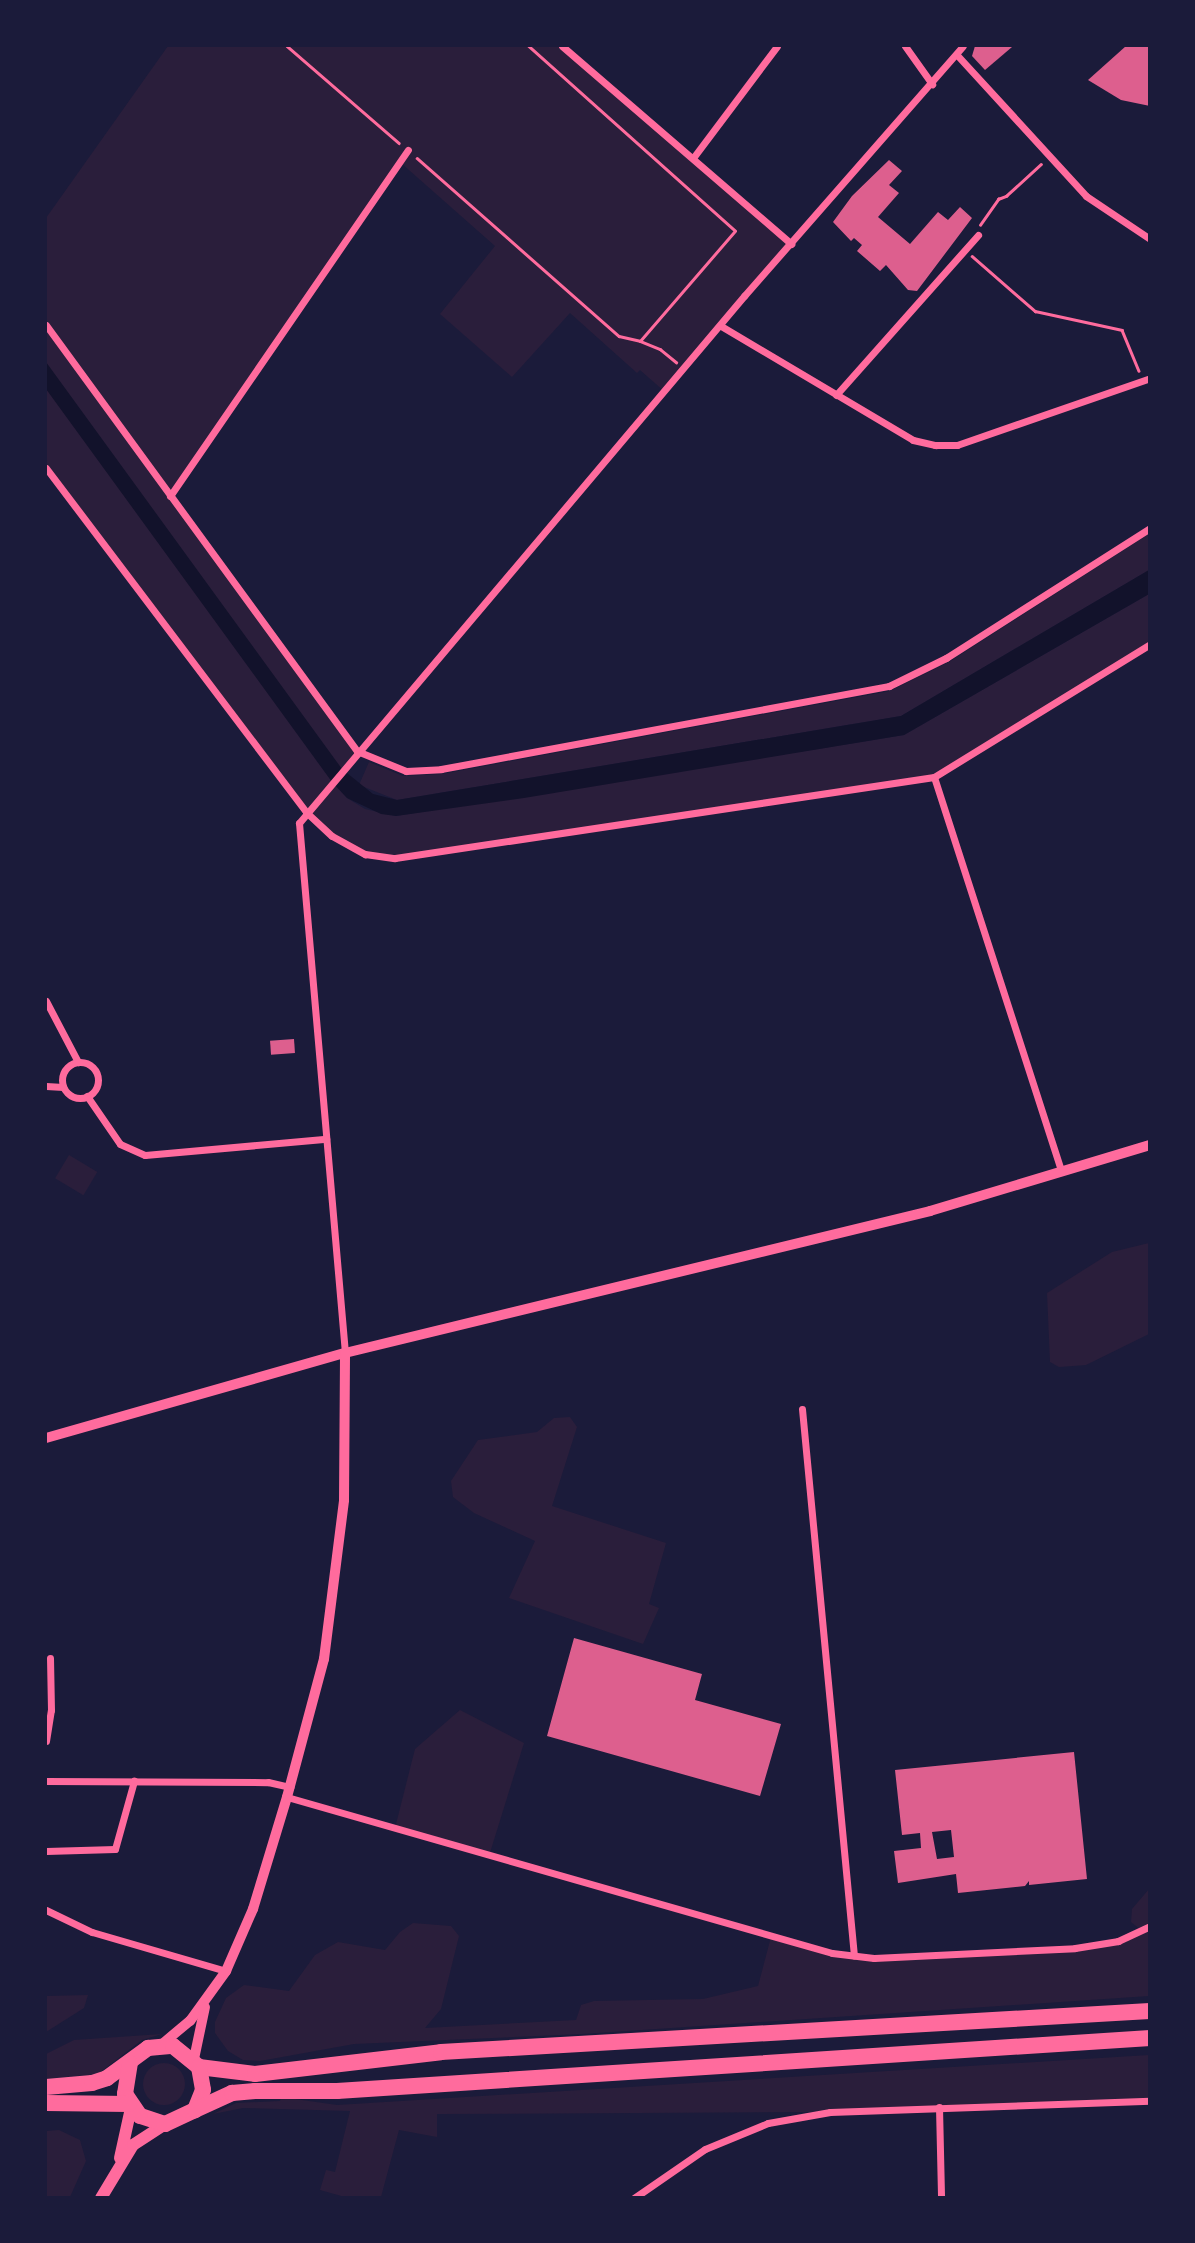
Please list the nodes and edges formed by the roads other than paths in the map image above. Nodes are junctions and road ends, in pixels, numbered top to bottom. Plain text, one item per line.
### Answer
1 (562, 46) edge
2 (777, 46) edge
3 (905, 46) edge
4 (963, 46) edge
5 (957, 55) junction
6 (932, 84) junction
7 (408, 150) road end
8 (693, 158) junction
9 (978, 235) road end
10 (1148, 235) edge
11 (792, 244) junction
12 (46, 325) edge
13 (720, 326) junction
14 (1146, 379) edge
15 (836, 395) junction
16 (46, 468) edge
17 (170, 496) junction
18 (1150, 528) edge
19 (1150, 644) edge
20 (358, 751) junction
21 (934, 776) junction
22 (306, 812) junction
23 (46, 1001) edge
24 (78, 1062) junction
25 (46, 1086) edge
26 (63, 1087) junction
27 (87, 1096) junction
28 (326, 1139) junction
29 (1150, 1145) edge
30 (1061, 1171) junction
31 (345, 1353) junction
32 (802, 1409) dead end
33 (46, 1438) edge
34 (50, 1658) dead end
35 (46, 1741) edge
36 (46, 1781) edge
37 (134, 1781) junction
38 (288, 1792) junction
39 (46, 1852) edge
40 (46, 1910) edge
41 (1150, 1926) edge
42 (854, 1956) junction
43 (226, 1971) junction
44 (207, 2001) junction
45 (1150, 2011) edge
46 (1150, 2038) edge
47 (161, 2045) junction
48 (130, 2063) junction
49 (197, 2063) junction
50 (46, 2087) edge
51 (1150, 2101) edge
52 (46, 2103) edge
53 (130, 2106) junction
54 (939, 2107) junction
55 (195, 2109) junction
56 (165, 2124) junction
57 (118, 2165) junction
58 (107, 2195) edge
59 (634, 2197) edge
60 (941, 2197) edge

1 - 8 street
2 - 8 street
3 - 6 street
4 - 5 street
5 - 6 street
5 - 10 street
6 - 11 street
7 - 17 street
8 - 11 street
9 - 15 street
11 - 13 street
12 - 17 street
13 - 15 street
13 - 20 street
14 - 15 street
16 - 22 street
17 - 20 street
18 - 20 street
19 - 21 street
20 - 22 street
21 - 22 street
21 - 30 street
22 - 28 street
23 - 24 street
24 - 26 street
24 - 27 street
25 - 26 street
26 - 27 street
27 - 28 street
28 - 31 street
29 - 30 street
30 - 31 street
31 - 33 street
31 - 38 street
32 - 42 street
34 - 35 street
36 - 37 street
37 - 38 street
37 - 39 street
38 - 42 street
38 - 43 street
40 - 43 street
41 - 42 street
43 - 44 street
44 - 47 street
44 - 49 street
45 - 49 highway
46 - 55 highway
47 - 48 highway
47 - 49 highway
48 - 50 highway
48 - 53 highway
49 - 55 highway
51 - 54 street
52 - 53 highway
53 - 56 highway
53 - 57 main road
54 - 59 street
54 - 60 street
55 - 56 highway
56 - 57 main road
57 - 58 main road

